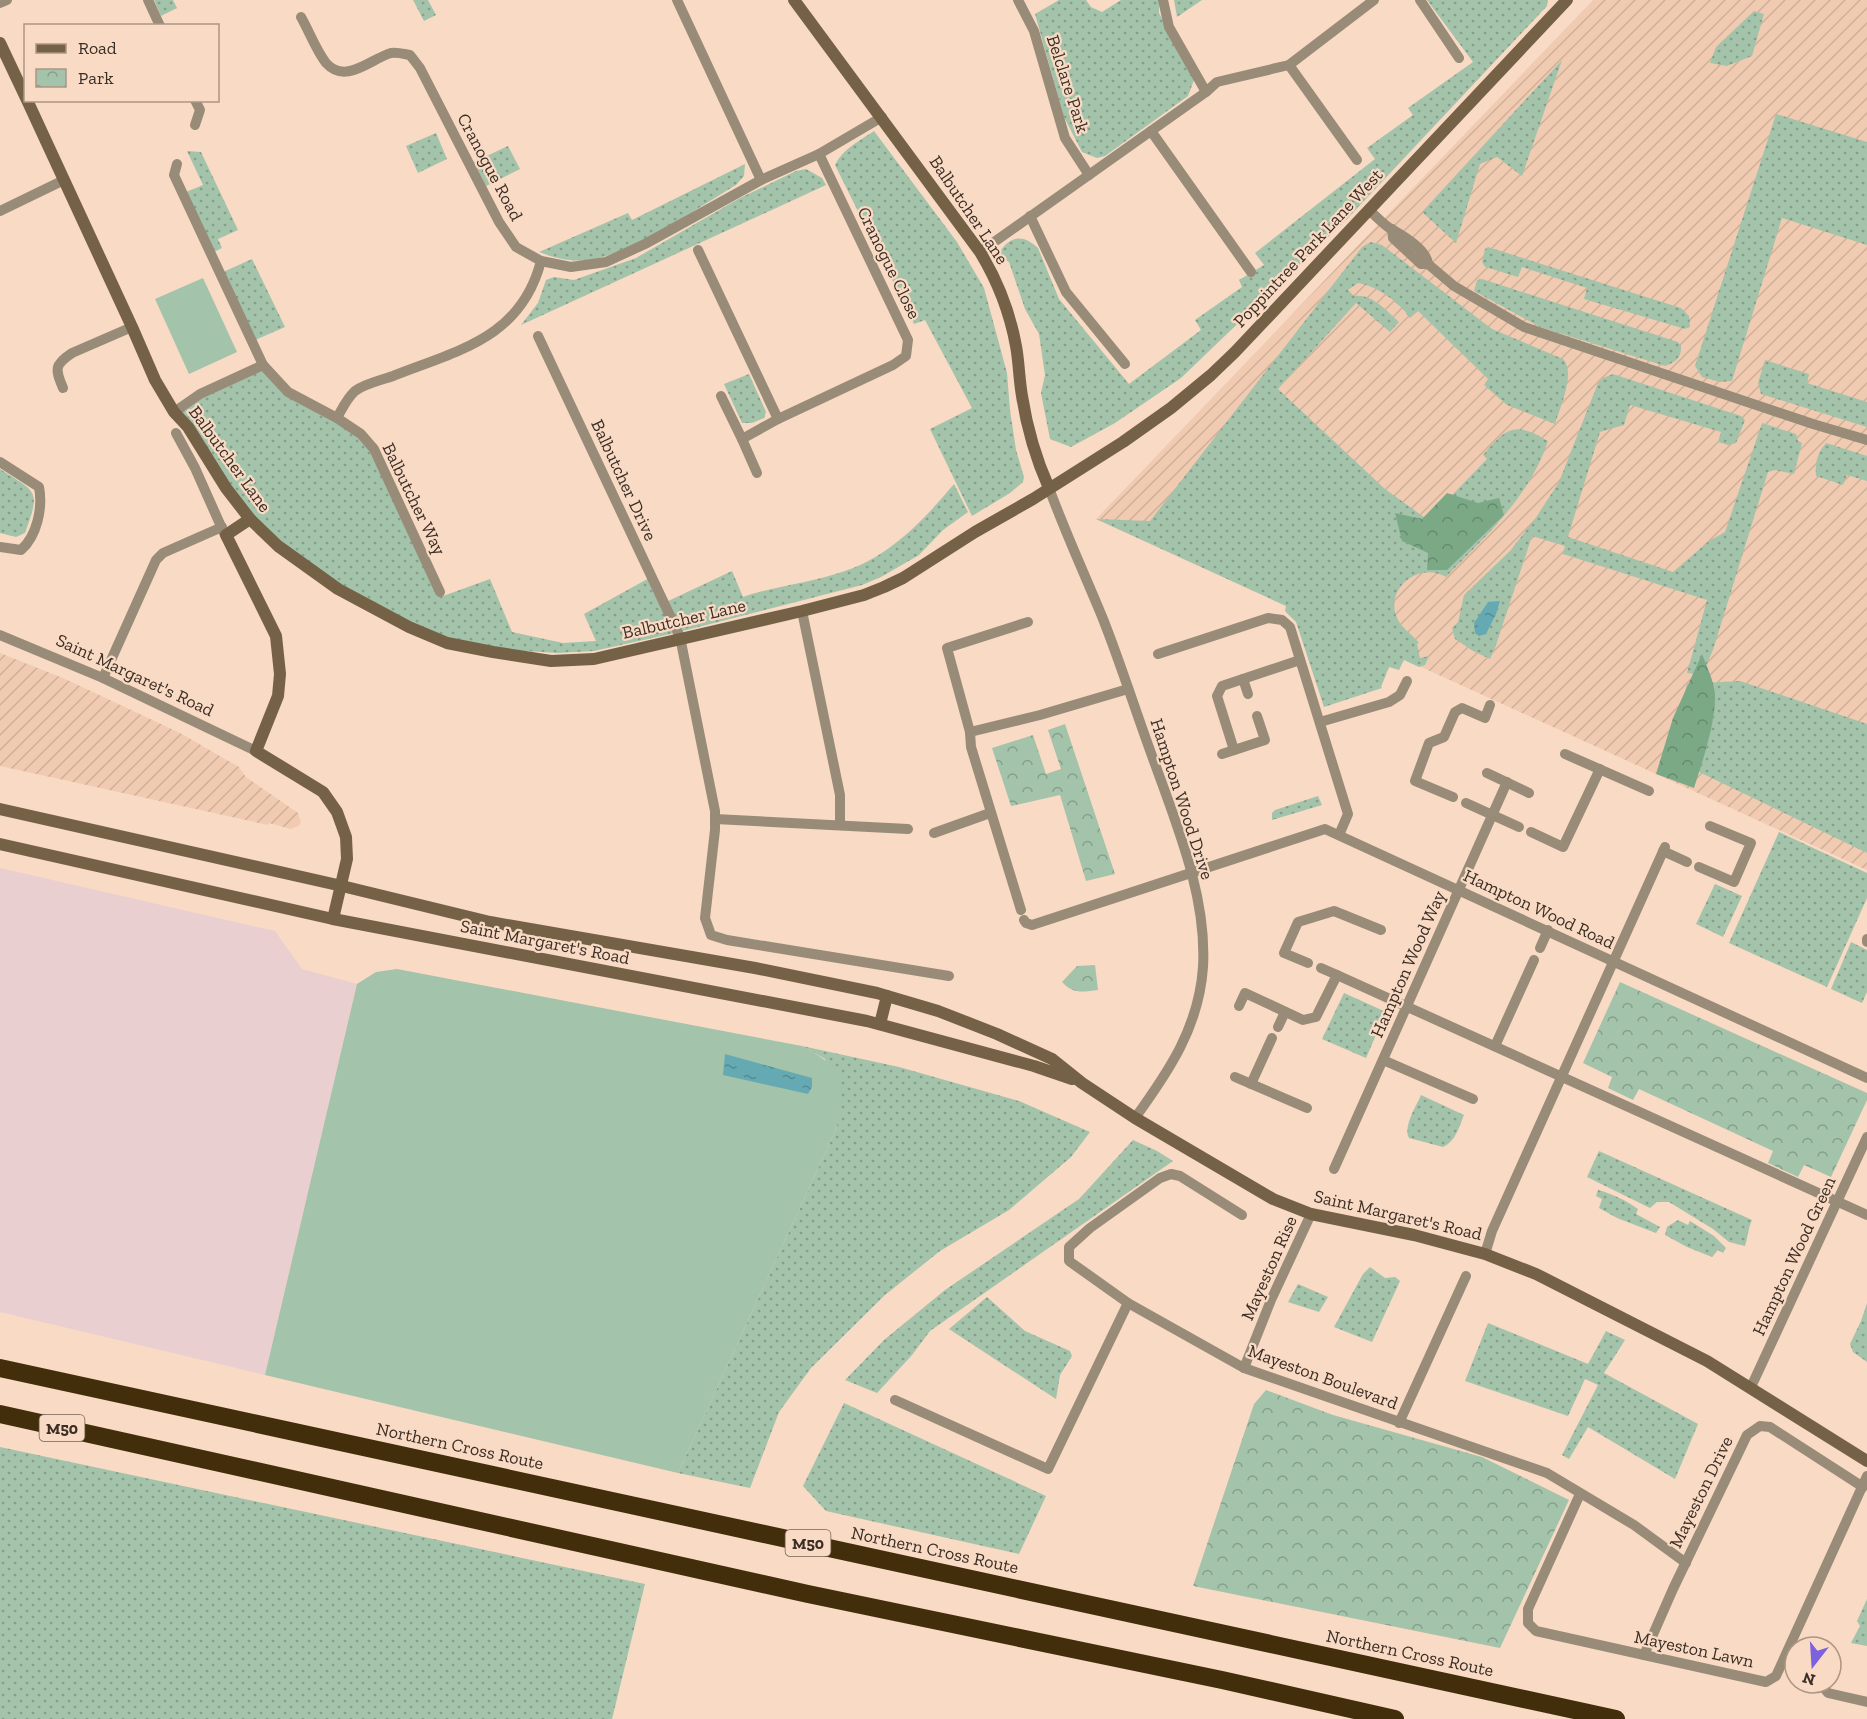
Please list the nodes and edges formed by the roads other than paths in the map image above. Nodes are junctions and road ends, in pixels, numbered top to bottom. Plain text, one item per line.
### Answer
1 (7, 0) edge
2 (148, 0) edge
3 (677, 0) edge
4 (794, 0) edge
5 (1018, 0) edge
6 (1163, 0) edge
7 (1374, 0) edge
8 (1420, 0) edge
9 (1566, 0) edge
10 (0, 3) edge
11 (301, 17) dead end
12 (159, 24) edge
13 (0, 43) edge
14 (1459, 58) dead end
15 (4, 61) edge
16 (1289, 65) junction
17 (1206, 92) junction
18 (24, 96) edge
19 (27, 102) edge
20 (196, 102) edge
21 (882, 117) junction
22 (195, 125) dead end
23 (1151, 131) junction
24 (819, 154) junction
25 (1357, 160) dead end
26 (177, 164) dead end
27 (1089, 175) junction
28 (64, 180) junction
29 (761, 180) junction
30 (1369, 210) junction
31 (0, 211) edge
32 (1030, 216) junction
33 (698, 250) dead end
34 (980, 252) junction
35 (541, 261) junction
36 (1251, 272) dead end
37 (132, 327) junction
38 (538, 336) dead end
39 (1125, 364) dead end
40 (263, 365) junction
41 (63, 388) dead end
42 (721, 396) dead end
43 (174, 412) junction
44 (337, 417) junction
45 (778, 419) junction
46 (176, 433) dead end
47 (741, 439) junction
48 (1867, 440) edge
49 (0, 462) edge
50 (757, 473) dead end
51 (1049, 488) junction
52 (250, 519) junction
53 (224, 531) junction
54 (0, 547) edge
55 (440, 592) dead end
56 (802, 611) junction
57 (1028, 622) dead end
58 (0, 635) edge
59 (680, 638) junction
60 (1158, 654) dead end
61 (1300, 660) junction
62 (103, 678) junction
63 (1244, 679) junction
64 (1407, 681) dead end
65 (1128, 689) junction
66 (1248, 694) dead end
67 (1490, 705) dead end
68 (1257, 716) dead end
69 (1320, 722) junction
70 (970, 732) junction
71 (1234, 750) junction
72 (256, 751) junction
73 (1222, 754) dead end
74 (1565, 754) dead end
75 (1600, 769) junction
76 (1487, 773) dead end
77 (1507, 782) junction
78 (1649, 791) dead end
79 (1529, 793) dead end
80 (1453, 797) dead end
81 (1466, 803) dead end
82 (0, 809) edge
83 (990, 813) junction
84 (1493, 815) junction
85 (715, 819) junction
86 (840, 825) junction
87 (1710, 826) dead end
88 (1520, 827) dead end
89 (908, 829) dead end
90 (1531, 832) dead end
91 (934, 833) dead end
92 (1339, 835) junction
93 (0, 844) edge
94 (1686, 862) dead end
95 (1699, 867) dead end
96 (1191, 872) junction
97 (342, 886) junction
98 (1460, 891) junction
99 (333, 919) junction
100 (1380, 930) dead end
101 (1548, 930) junction
102 (1540, 948) dead end
103 (1534, 960) dead end
104 (1614, 961) junction
105 (1308, 963) dead end
106 (1321, 969) dead end
107 (1337, 975) junction
108 (949, 976) dead end
109 (887, 996) junction
110 (1239, 1006) dead end
111 (1407, 1006) junction
112 (1285, 1012) junction
113 (880, 1024) junction
114 (1278, 1027) dead end
115 (1272, 1038) dead end
116 (1495, 1046) junction
117 (1383, 1060) junction
118 (1235, 1077) dead end
119 (1562, 1077) junction
120 (1867, 1078) edge
121 (1082, 1083) junction
122 (1251, 1084) junction
123 (1473, 1099) dead end
124 (1307, 1108) dead end
125 (1135, 1118) junction
126 (1867, 1137) edge
127 (1334, 1169) dead end
128 (1837, 1203) junction
129 (1311, 1214) junction
130 (1242, 1215) dead end
131 (1867, 1215) edge
132 (1485, 1254) junction
133 (1466, 1276) dead end
134 (1128, 1303) junction
135 (0, 1368) edge
136 (1244, 1368) junction
137 (1750, 1387) junction
138 (895, 1400) dead end
139 (0, 1414) edge
140 (0, 1420) edge
141 (1400, 1423) junction
142 (125, 1442) junction
143 (1867, 1461) edge
144 (1867, 1476) edge
145 (1863, 1487) junction
146 (1580, 1494) junction
147 (1686, 1563) junction
148 (1644, 1655) junction
149 (1837, 1695) edge
150 (1867, 1702) edge
151 (1395, 1719) edge
152 (1616, 1719) edge

1 - 10 street
2 - 12 street
3 - 29 street
4 - 21 main road, Balbutcher Lane
5 - 27 street, Belclare Park
6 - 17 street
7 - 16 street
8 - 14 street
9 - 30 main road, Poppintree Park Lane West
11 - 35 street, Cranogue Road
13 - 15 main road, Balbutcher Lane
15 - 18 main road, Balbutcher Lane
16 - 17 street
16 - 25 street
17 - 23 street
19 - 28 main road, Balbutcher Lane
20 - 22 street
21 - 24 street, Cranogue Road
21 - 34 main road, Balbutcher Lane
23 - 27 street
23 - 36 street
24 - 29 street, Cranogue Road
24 - 45 street, Cranogue Close
26 - 40 street, Balbutcher Way
27 - 32 street
28 - 31 street
28 - 37 main road, Balbutcher Lane
29 - 35 street, Cranogue Road
30 - 48 street
30 - 51 main road, Poppintree Park Lane West
32 - 34 street
32 - 39 street
33 - 45 street
34 - 51 main road, Balbutcher Lane
35 - 44 street
37 - 41 street
37 - 43 main road, Balbutcher Lane
38 - 59 street, Balbutcher Drive
40 - 43 street
40 - 44 street, Balbutcher Way
42 - 47 street
43 - 52 main road, Balbutcher Lane
44 - 55 street, Balbutcher Way
45 - 47 street, Cranogue Close
46 - 53 street
47 - 50 street
49 - 54 street
51 - 56 main road, Balbutcher Lane
51 - 65 street, Hampton Wood Drive
52 - 53 main road
52 - 59 main road, Balbutcher Lane
53 - 62 street
53 - 72 main road
56 - 59 main road, Balbutcher Lane
56 - 86 street
57 - 70 street
58 - 62 street, Saint Margaret's Road
59 - 85 street, Balbutcher Drive
60 - 61 street
61 - 63 street
61 - 69 street
62 - 72 street, Saint Margaret's Road
63 - 66 street
63 - 71 street
64 - 69 street
65 - 70 street
65 - 96 street, Hampton Wood Drive
67 - 80 street
68 - 71 street
69 - 92 street
70 - 83 street
71 - 73 street
72 - 97 main road, Saint Margaret's Road
74 - 75 street
75 - 78 street
75 - 90 street
76 - 77 street
77 - 79 street
77 - 84 street, Hampton Wood Way
81 - 84 street
82 - 97 main road, Saint Margaret's Road
83 - 91 street
83 - 96 street, Hampton Wood Road
84 - 88 street
84 - 98 street, Hampton Wood Way
85 - 86 street
85 - 108 street, Balbutcher Drive
86 - 89 street
87 - 95 street
92 - 96 street, Hampton Wood Road
92 - 98 street, Hampton Wood Road
93 - 99 main road, Saint Margaret's Road
94 - 104 street
96 - 125 street, Hampton Wood Drive
97 - 99 main road
97 - 109 main road, Saint Margaret's Road
98 - 101 street, Hampton Wood Road
98 - 111 street, Hampton Wood Way
99 - 113 main road, Saint Margaret's Road
100 - 105 street
101 - 102 street
101 - 104 street, Hampton Wood Road
103 - 116 street
104 - 119 street
104 - 120 street, Hampton Wood Road
106 - 107 street
107 - 111 street
107 - 112 street
109 - 113 main road
109 - 121 main road, Saint Margaret's Road
110 - 112 street
111 - 116 street
111 - 117 street, Hampton Wood Way
112 - 114 street
113 - 121 main road, Saint Margaret's Road
115 - 122 street
116 - 119 street
117 - 123 street
117 - 127 street, Hampton Wood Way
118 - 122 street
119 - 128 street
119 - 132 street
121 - 125 main road, Saint Margaret's Road
122 - 124 street
125 - 129 main road, Saint Margaret's Road
126 - 128 street, Hampton Wood Green
128 - 131 street
128 - 137 street, Hampton Wood Green
129 - 132 main road, Saint Margaret's Road
129 - 136 street, Mayeston Rise
130 - 134 street, Mayeston Boulevard
132 - 137 main road, Saint Margaret's Road
133 - 141 street
134 - 136 street, Mayeston Boulevard
134 - 138 street
135 - 152 highway, Northern Cross Route / M50
136 - 141 street, Mayeston Boulevard
137 - 143 main road, Saint Margaret's Road
139 - 142 highway, M50
140 - 142 highway
141 - 146 street, Mayeston Boulevard
142 - 151 highway, M50
144 - 145 street, Mayeston Lawn
145 - 147 street, Mayeston Drive
145 - 148 street, Mayeston Lawn
146 - 147 street, Mayeston Boulevard
146 - 148 street, Mayeston Lawn
147 - 148 street, Mayeston Drive
149 - 150 street

